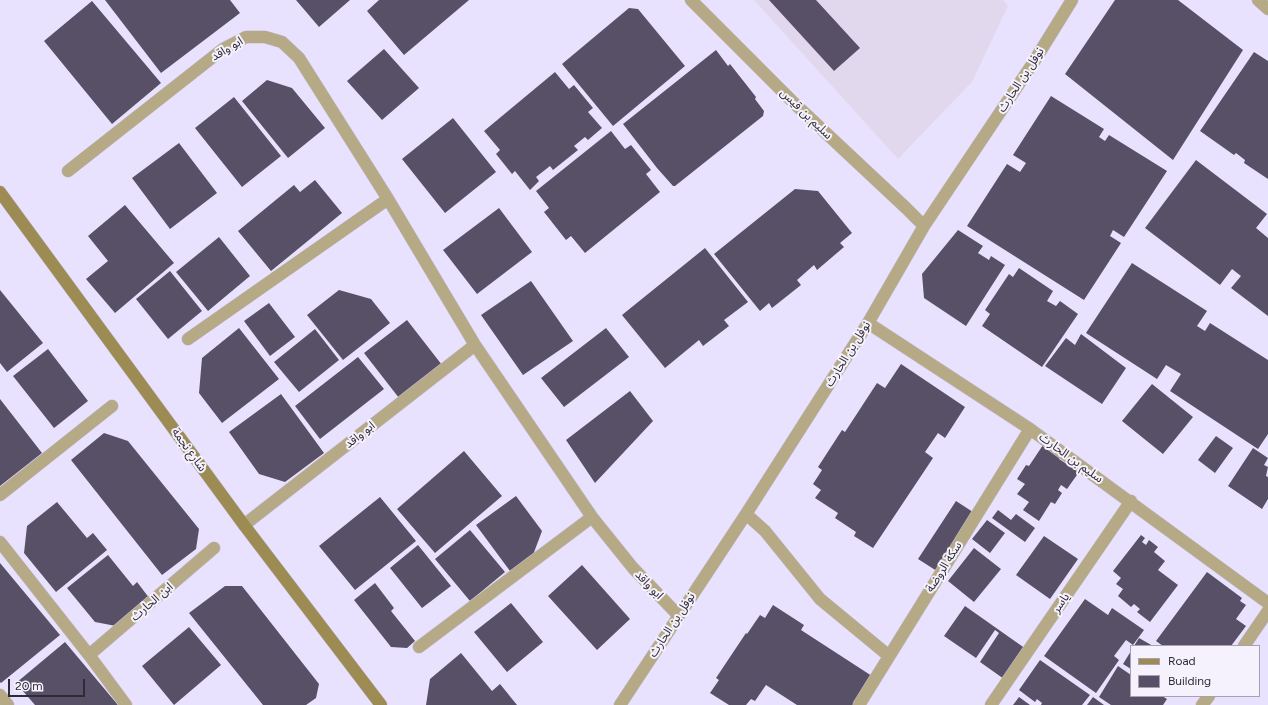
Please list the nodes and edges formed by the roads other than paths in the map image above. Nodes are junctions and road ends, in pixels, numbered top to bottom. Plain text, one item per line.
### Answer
1 (691, 0) edge
2 (1072, 0) edge
3 (1258, 0) edge
4 (1268, 9) edge
5 (68, 171) dead end
6 (0, 192) edge
7 (388, 199) junction
8 (924, 226) junction
9 (868, 322) junction
10 (188, 339) dead end
11 (475, 345) junction
12 (112, 406) dead end
13 (1030, 429) junction
14 (0, 495) edge
15 (1131, 501) junction
16 (746, 514) junction
17 (592, 517) junction
18 (244, 525) junction
19 (0, 542) edge
20 (214, 548) dead end
21 (1268, 603) edge
22 (1268, 611) edge
23 (678, 615) junction
24 (1245, 645) edge
25 (418, 647) dead end
26 (89, 655) junction
27 (889, 656) junction
28 (1208, 697) edge
29 (126, 705) edge
30 (381, 705) edge
31 (620, 705) edge
32 (859, 705) edge
33 (991, 705) edge
34 (1202, 705) edge

1 - 8 street, سليم بن قيس
2 - 8 street, نوفل بن الحارث
3 - 4 street
5 - 7 street, ابو واقد
6 - 18 main road, شارع نجمة
7 - 10 street
7 - 11 street, ابو واقد
8 - 9 street, نوفل بن الحارث
9 - 13 street, سليم بن الحارث
9 - 16 street, نوفل بن الحارث
11 - 17 street, ابو واقد
11 - 18 street, ابو واقد
12 - 14 street
13 - 15 street, سليم بن الحارث
13 - 27 street, سكة الروضة
15 - 21 street, سليم بن الحارث
15 - 33 street, ياسر
16 - 23 street, نوفل بن الحارث
16 - 27 street
17 - 23 street, ابو واقد
17 - 25 street
18 - 30 main road, شارع نجمة
19 - 26 street
20 - 26 street, ابن الحارث
22 - 24 street
23 - 31 street, نوفل بن الحارث
26 - 29 street
27 - 32 street, سكة الروضة
28 - 34 street

